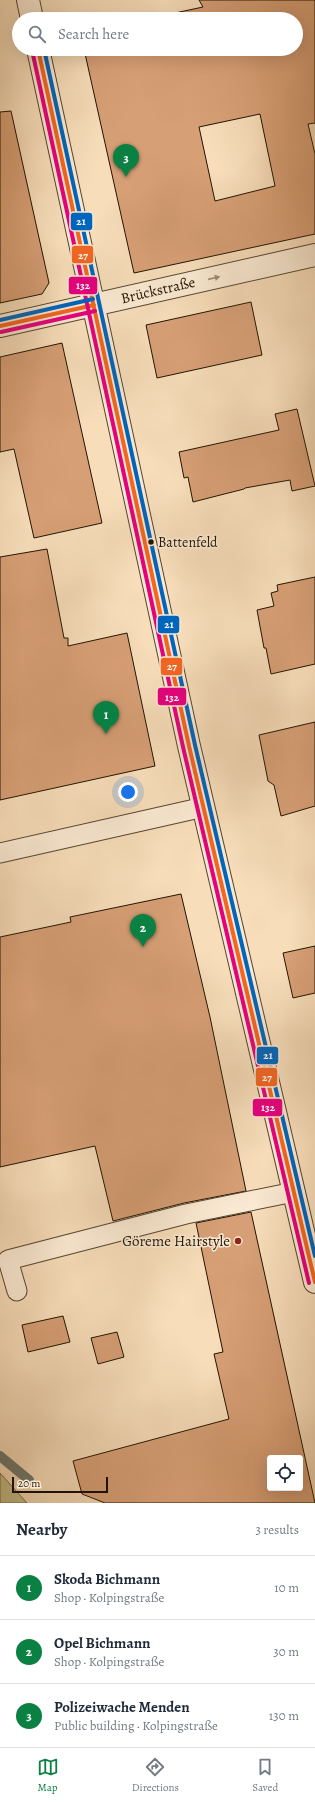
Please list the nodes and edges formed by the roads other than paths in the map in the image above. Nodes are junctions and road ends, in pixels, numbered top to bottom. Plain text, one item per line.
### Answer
1 (28, 0) edge
2 (31, 12) edge
3 (40, 56) edge
4 (315, 255) edge
5 (94, 305) junction
6 (0, 326) edge
7 (204, 807) junction
8 (0, 853) edge
9 (294, 1192) junction
10 (315, 1282) edge
11 (17, 1291) dead end

1 - 2 street
3 - 5 street
5 -> 4 street, Brückstraße
5 - 6 street, Brückstraße
5 - 7 street
7 - 8 lane
7 - 9 street
9 - 10 street
9 - 11 lane

